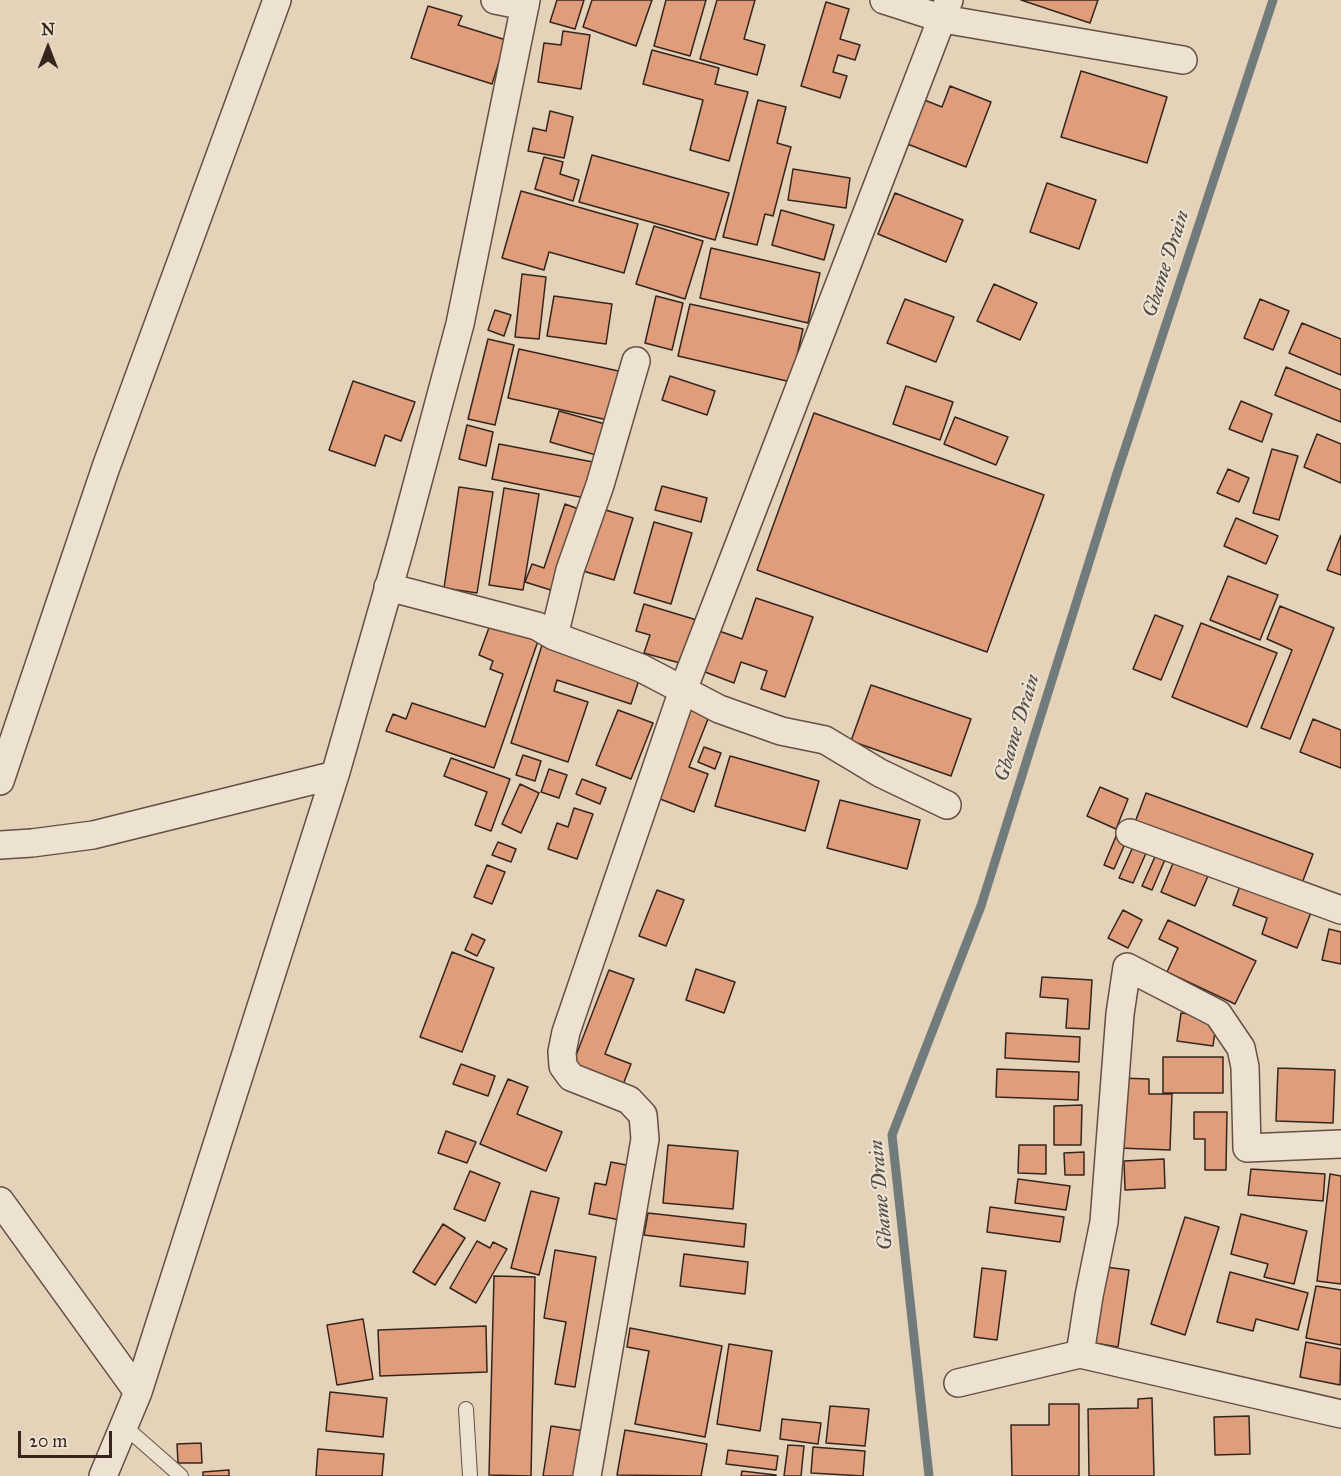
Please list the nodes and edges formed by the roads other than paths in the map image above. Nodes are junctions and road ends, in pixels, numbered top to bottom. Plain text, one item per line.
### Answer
1 (277, 0) edge
2 (495, 0) edge
3 (884, 0) edge
4 (525, 3) edge
5 (946, 10) edge
6 (1183, 60) dead end
7 (636, 361) dead end
8 (388, 586) junction
9 (554, 636) junction
10 (683, 690) junction
11 (335, 775) junction
12 (0, 782) edge
13 (948, 805) dead end
14 (1130, 833) dead end
15 (0, 845) edge
16 (1341, 910) edge
17 (1341, 1144) edge
18 (0, 1201) edge
19 (1080, 1354) junction
20 (958, 1383) dead end
21 (138, 1392) junction
22 (466, 1409) dead end
23 (1341, 1414) edge
24 (124, 1426) junction
25 (103, 1476) edge
26 (181, 1476) edge
27 (470, 1476) edge
28 (587, 1476) edge

1 - 12 street
2 - 4 street
3 - 5 street
4 - 8 street
5 - 6 street
5 - 10 street
7 - 9 street
8 - 9 street
8 - 11 street
9 - 10 street
10 - 13 street
10 - 28 street
11 - 15 street
11 - 21 street
14 - 16 street
17 - 19 street
18 - 21 street
19 - 20 street
19 - 23 street
21 - 24 street
22 - 27 lane
24 - 25 street
24 - 26 lane

